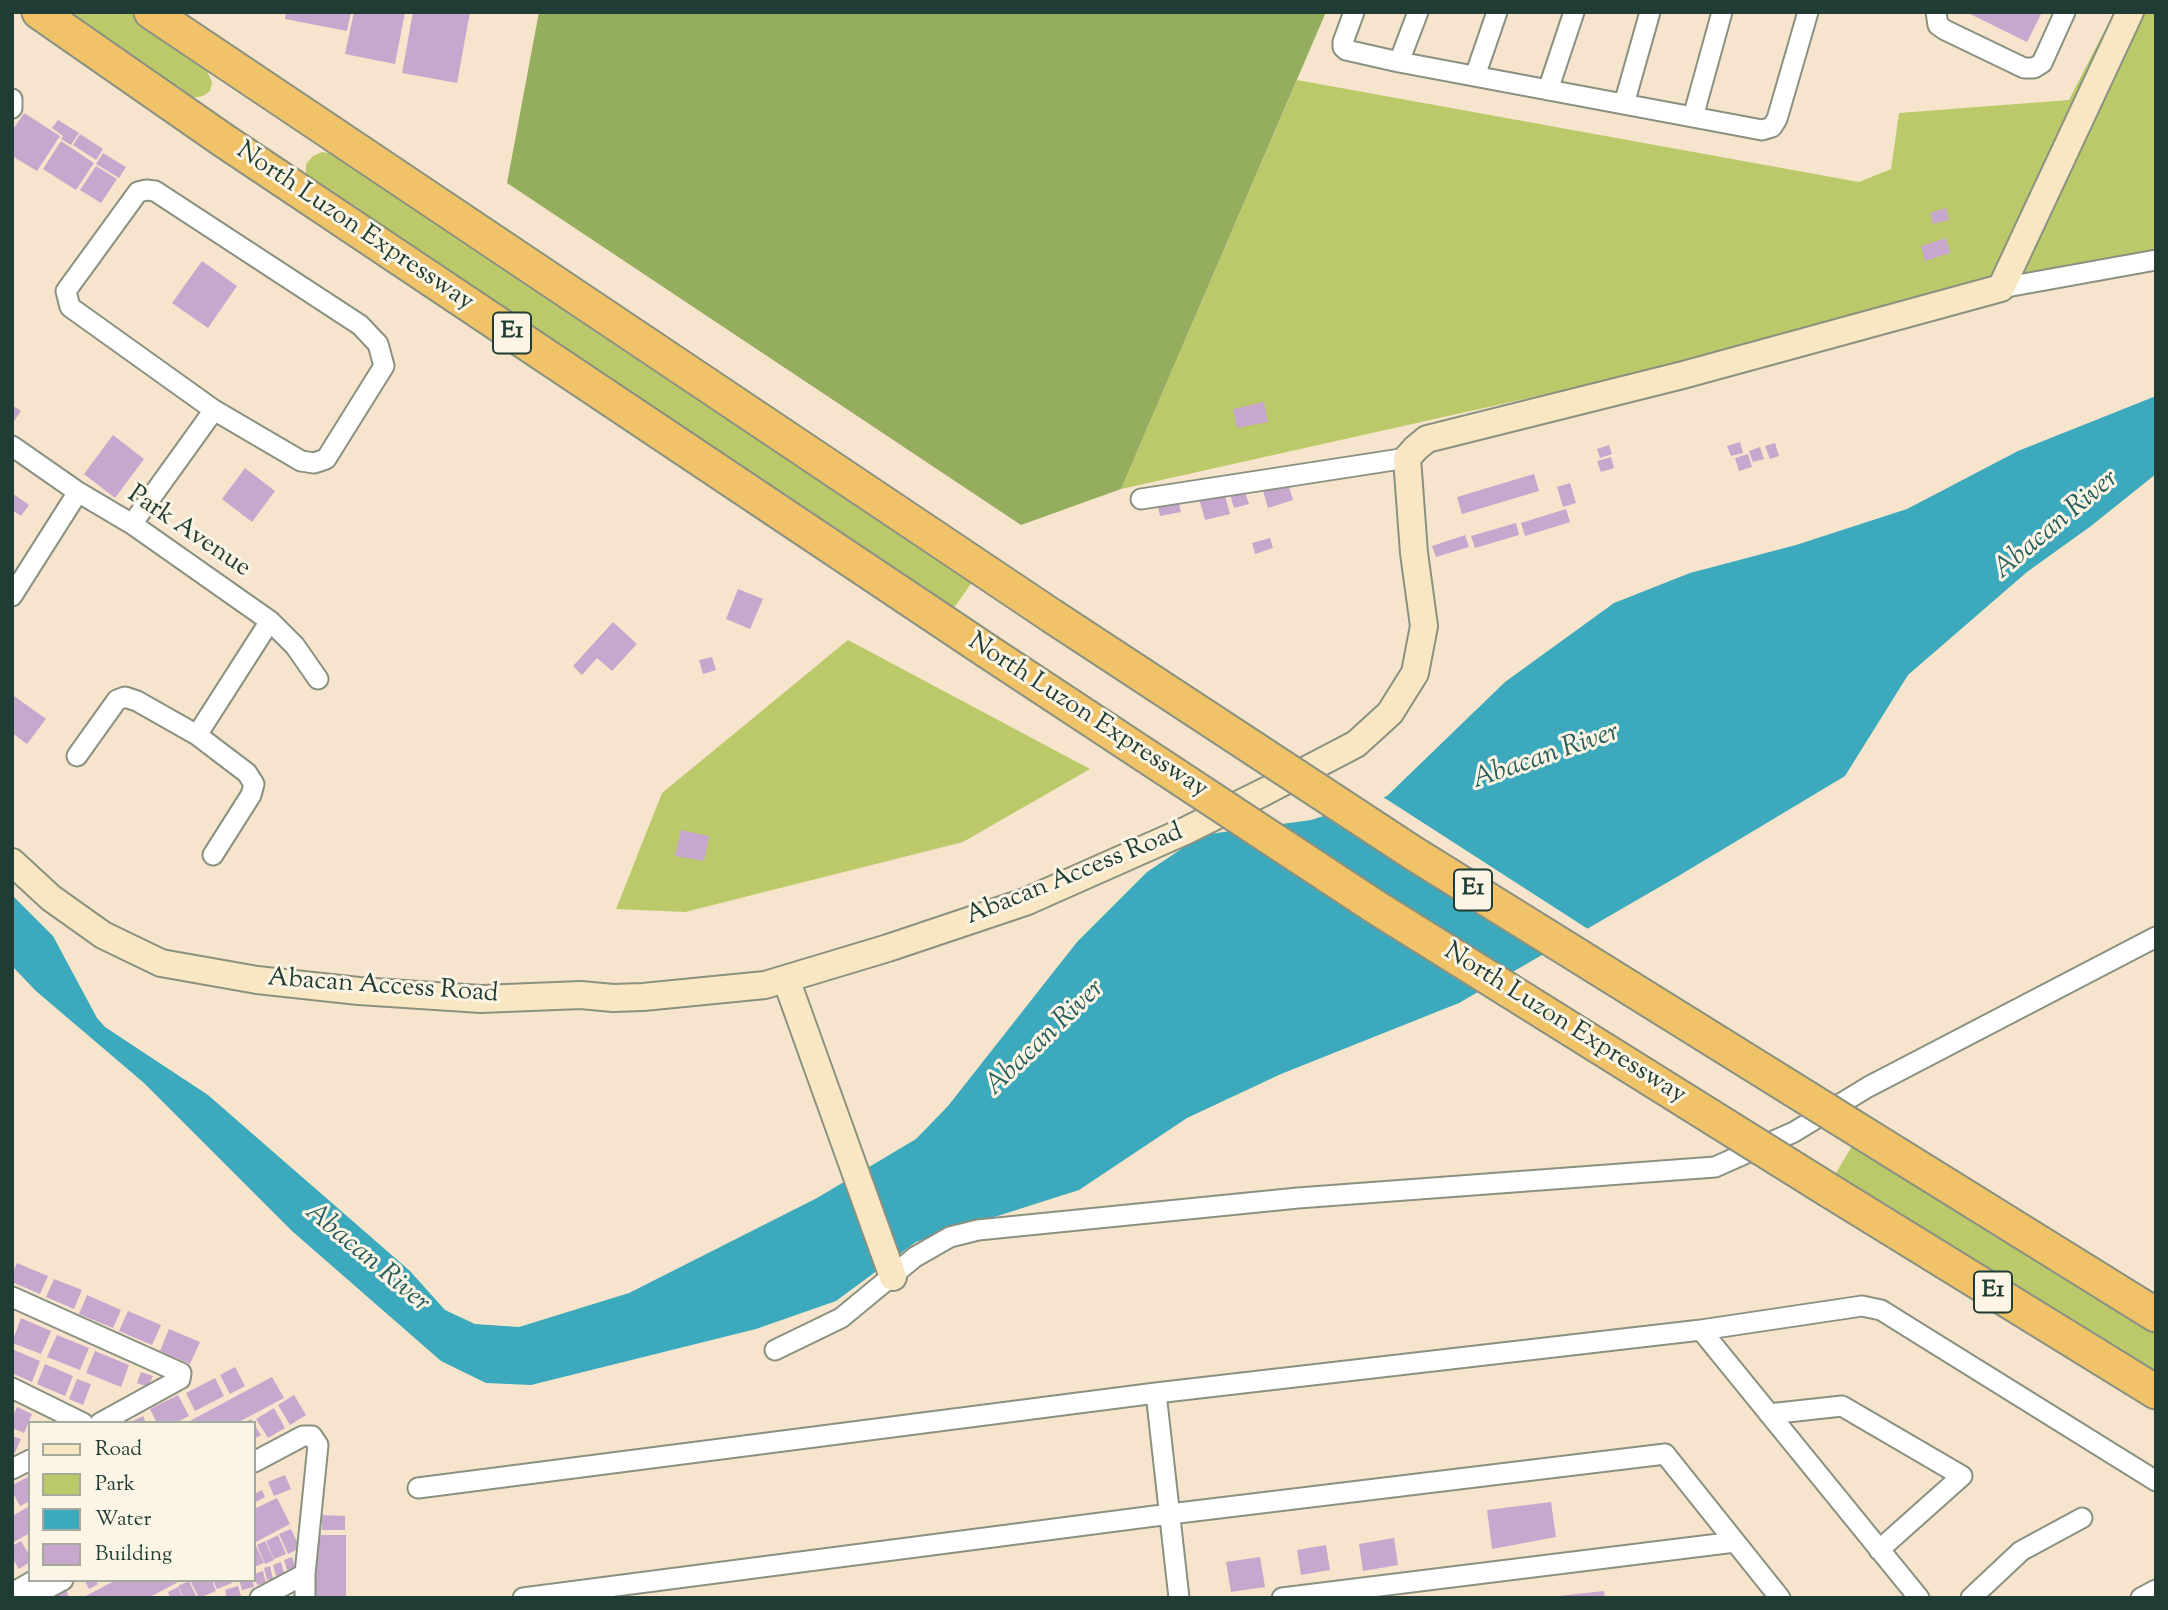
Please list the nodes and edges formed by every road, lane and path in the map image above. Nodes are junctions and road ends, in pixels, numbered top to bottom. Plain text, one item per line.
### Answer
1 (39, 12) edge
2 (151, 12) edge
3 (1354, 12) edge
4 (1418, 12) edge
5 (1497, 12) edge
6 (1574, 12) edge
7 (1650, 12) edge
8 (1722, 12) edge
9 (1808, 12) edge
10 (2065, 12) edge
11 (2130, 12) edge
12 (1937, 18) edge
13 (1399, 62) junction
14 (1475, 76) junction
15 (1548, 90) junction
16 (12, 99) edge
17 (1623, 104) junction
18 (12, 108) edge
19 (1693, 117) junction
20 (2156, 260) edge
21 (2001, 288) junction
22 (214, 410) junction
23 (12, 446) edge
24 (1407, 458) junction
25 (78, 492) junction
26 (1141, 499) dead end
27 (132, 524) junction
28 (12, 596) edge
29 (270, 621) junction
30 (318, 679) dead end
31 (197, 735) junction
32 (77, 756) dead end
33 (213, 855) dead end
34 (12, 862) edge
35 (2156, 937) edge
36 (786, 979) junction
37 (891, 1272) junction
38 (12, 1297) edge
39 (2156, 1315) edge
40 (1701, 1330) junction
41 (775, 1350) dead end
42 (12, 1388) edge
43 (2156, 1392) edge
44 (1156, 1393) junction
45 (1769, 1414) junction
46 (79, 1421) edge
47 (104, 1421) edge
48 (311, 1440) junction
49 (28, 1461) edge
50 (256, 1461) edge
51 (12, 1469) edge
52 (256, 1475) edge
53 (2156, 1481) edge
54 (418, 1488) dead end
55 (1170, 1514) junction
56 (2082, 1518) dead end
57 (1735, 1542) junction
58 (1879, 1550) junction
59 (305, 1574) junction
60 (31, 1582) edge
61 (59, 1582) edge
62 (2156, 1590) edge
63 (12, 1592) edge
64 (29, 1598) edge
65 (260, 1598) edge
66 (305, 1598) edge
67 (523, 1598) edge
68 (1179, 1598) edge
69 (1282, 1598) edge
70 (1780, 1598) edge
71 (1919, 1598) edge
72 (1971, 1598) edge
73 (2141, 1598) edge

1 - 43 highway, North Luzon Expressway / E1, bridge
2 - 39 highway, E1, bridge
3 - 13 street
4 - 13 street
5 - 14 street
6 - 15 street
7 - 17 street
8 - 19 street
9 - 19 street
10 - 12 street
11 - 21 street
13 - 14 street
14 - 15 street
15 - 17 street
16 - 18 street
17 - 19 street
20 - 21 street
21 - 24 street
22 - 22 street
22 - 27 street
23 - 25 street, Park Avenue
24 - 26 street
24 - 36 street, Abacan Access Road
25 - 27 street, Park Avenue
25 - 28 street
27 - 29 street, Park Avenue
29 - 30 street, Park Avenue
29 - 31 street
31 - 32 street
31 - 33 street
34 - 36 street, Abacan Access Road
35 - 37 street
36 - 37 street
37 - 41 street
38 - 47 street
40 - 44 street
40 - 45 street
40 - 53 street
42 - 46 street
44 - 54 street
44 - 55 street
45 - 58 street
45 - 58 street
48 - 50 street
48 - 52 street
48 - 59 street
49 - 51 street
55 - 57 street
55 - 67 street
55 - 68 street
56 - 72 street
57 - 69 street
57 - 70 street
58 - 71 street
59 - 65 street
59 - 66 street
60 - 63 street
61 - 64 street
62 - 73 street

